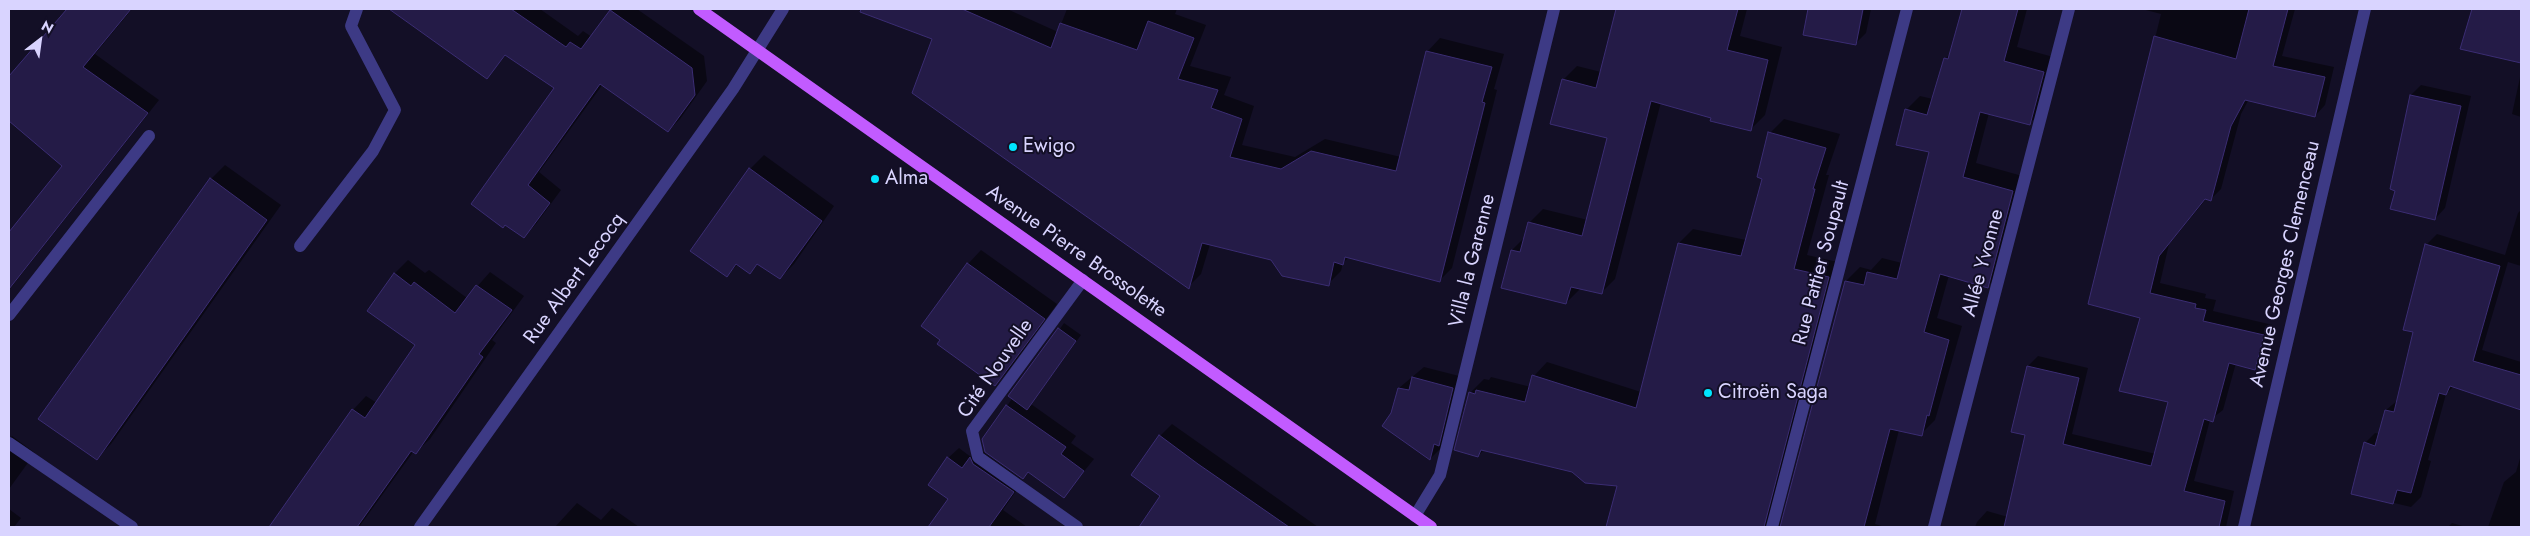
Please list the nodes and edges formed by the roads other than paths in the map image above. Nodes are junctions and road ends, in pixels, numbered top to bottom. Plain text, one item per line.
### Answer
1 (357, 9) edge
2 (699, 9) edge
3 (783, 9) edge
4 (1554, 9) edge
5 (1907, 9) edge
6 (2069, 9) edge
7 (2365, 9) edge
8 (758, 51) junction
9 (149, 136) dead end
10 (300, 246) dead end
11 (1083, 280) junction
12 (9, 315) edge
13 (9, 443) edge
14 (1415, 516) junction
15 (132, 527) edge
16 (420, 527) edge
17 (1077, 527) edge
18 (1431, 527) edge
19 (1772, 527) edge
20 (1934, 527) edge
21 (2244, 527) edge

1 - 10 street
2 - 8 main road, Avenue Pierre Brossolette
3 - 8 street, Rue Albert Lecocq
4 - 14 street, Villa la Garenne
5 - 19 street, Rue Pattier Soupault
6 - 20 street, Allée Yvonne
7 - 21 street, Avenue Georges Clemenceau
8 - 11 main road, Avenue Pierre Brossolette
8 - 16 street, Rue Albert Lecocq
9 - 12 street
11 - 14 main road, Avenue Pierre Brossolette
11 - 17 street, Cité Nouvelle
13 - 15 street
14 - 18 main road, Avenue Pierre Brossolette

